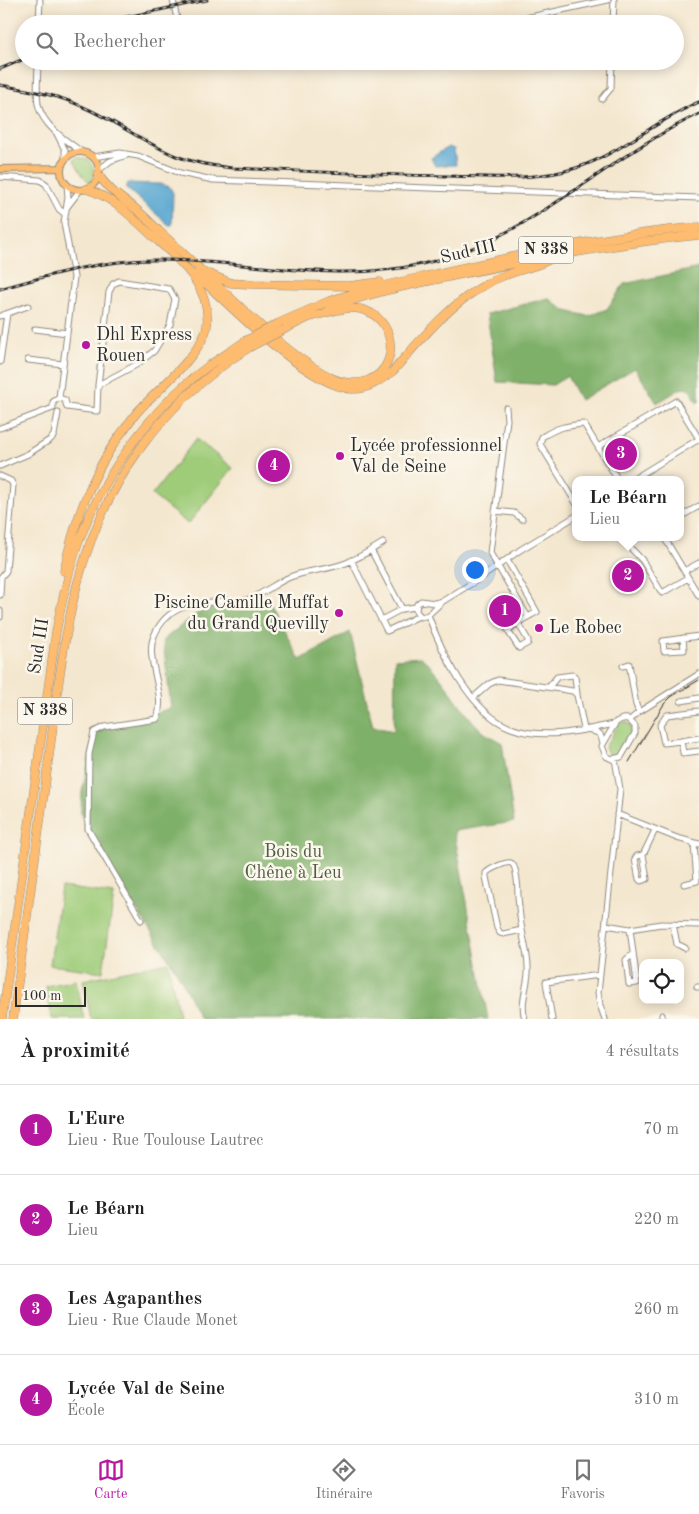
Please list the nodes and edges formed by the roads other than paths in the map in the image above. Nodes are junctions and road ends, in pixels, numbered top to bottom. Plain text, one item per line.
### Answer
1 (40, 0) edge
2 (173, 0) edge
3 (608, 0) edge
4 (614, 0) edge
5 (39, 15) edge
6 (176, 15) edge
7 (539, 15) edge
8 (613, 15) edge
9 (38, 70) edge
10 (612, 70) edge
11 (602, 99) dead end
12 (56, 131) junction
13 (82, 152) junction
14 (130, 154) junction
15 (93, 157) junction
16 (65, 159) junction
17 (61, 168) junction
18 (0, 169) edge
19 (99, 172) junction
20 (0, 176) edge
21 (67, 185) junction
22 (83, 189) junction
23 (699, 198) edge
24 (67, 207) junction
25 (65, 214) junction
26 (699, 227) edge
27 (699, 234) edge
28 (558, 254) junction
29 (176, 257) junction
30 (187, 257) junction
31 (395, 283) junction
32 (28, 306) dead end
33 (7, 314) junction
34 (0, 316) edge
35 (311, 317) junction
36 (282, 326) junction
37 (35, 329) dead end
38 (67, 333) junction
39 (248, 344) junction
40 (28, 360) dead end
41 (0, 362) edge
42 (63, 364) junction
43 (98, 385) junction
44 (59, 398) junction
45 (67, 407) junction
46 (53, 408) junction
47 (506, 408) dead end
48 (58, 413) junction
49 (0, 428) edge
50 (699, 439) edge
51 (598, 447) junction
52 (0, 466) edge
53 (0, 476) edge
54 (616, 476) edge
55 (639, 476) edge
56 (572, 496) edge
57 (699, 506) edge
58 (495, 511) junction
59 (684, 515) edge
60 (572, 518) edge
61 (522, 519) dead end
62 (624, 541) dead end
63 (666, 541) edge
64 (383, 543) dead end
65 (371, 550) junction
66 (351, 560) junction
67 (507, 560) junction
68 (699, 563) edge
69 (498, 566) junction
70 (0, 568) edge
71 (7, 569) junction
72 (684, 571) junction
73 (688, 578) junction
74 (0, 595) edge
75 (699, 596) edge
76 (443, 600) junction
77 (428, 602) junction
78 (415, 607) junction
79 (402, 609) junction
80 (430, 613) junction
81 (419, 616) junction
82 (528, 617) junction
83 (381, 620) junction
84 (518, 623) junction
85 (56, 632) junction
86 (699, 636) edge
87 (683, 638) dead end
88 (623, 666) dead end
89 (699, 674) edge
90 (549, 688) junction
91 (577, 695) junction
92 (473, 698) junction
93 (699, 698) edge
94 (681, 701) dead end
95 (699, 711) edge
96 (639, 712) junction
97 (630, 720) junction
98 (616, 722) junction
99 (586, 729) junction
100 (699, 738) edge
101 (681, 741) junction
102 (603, 743) junction
103 (699, 751) edge
104 (615, 759) junction
105 (617, 814) junction
106 (655, 830) junction
107 (696, 844) edge
108 (643, 855) junction
109 (684, 884) dead end
110 (141, 920) dead end
111 (673, 924) junction
112 (606, 925) junction
113 (699, 925) edge
114 (630, 929) junction
115 (522, 930) junction
116 (685, 948) dead end
117 (633, 954) junction
118 (600, 976) junction
119 (2, 1019) edge
120 (13, 1019) edge
121 (525, 1019) edge
122 (552, 1019) edge
123 (605, 1019) edge

1 - 5 street
2 - 6 street
3 - 7 street
4 - 8 street
9 - 12 street
10 - 11 street
12 - 13 street
12 - 16 street
13 - 15 main road
13 - 16 main road
14 - 15 street
14 - 19 street
14 - 23 street
15 - 19 main road
16 - 17 main road
17 - 18 main road
17 - 21 main road
19 - 22 main road
19 - 30 highway
20 - 25 street
21 - 22 main road
21 - 24 street
22 - 24 street
22 - 29 highway
24 - 25 street
25 - 38 street
26 - 31 highway, Sud III / N 338
27 - 28 highway, Sud III / N 338
28 - 29 highway
28 - 35 highway, Sud III / N 338
29 - 85 highway
30 - 31 highway
30 - 35 highway
31 - 36 highway, Sud III / N 338
32 - 33 street
33 - 34 street
33 - 41 street
35 - 36 highway, Sud III / N 338
36 - 39 highway, N 338, bridge
37 - 38 street
38 - 42 street
39 - 85 highway, Sud III / N 338
39 - 120 highway, Sud III / N 338
40 - 42 street
42 - 44 street
43 - 43 street
43 - 45 street
44 - 45 street
44 - 46 street
45 - 48 street
46 - 48 street
46 - 49 street
47 - 58 street
48 - 52 street
50 - 51 street
50 - 55 street
51 - 54 street
51 - 56 street
53 - 71 street
57 - 59 street
58 - 61 street
58 - 69 street
60 - 67 street
62 - 73 street
63 - 72 street
64 - 65 street
65 - 66 street
65 - 79 street
66 - 83 street
66 - 110 street
67 - 69 street
67 - 82 street
68 - 72 street
69 - 76 street
69 - 82 street
70 - 71 street
71 - 74 street
72 - 73 street
73 - 75 street
76 - 77 street
76 - 80 street
77 - 78 street
77 - 80 street
78 - 79 street
78 - 81 street
79 - 83 street
80 - 81 street
80 - 92 street
81 - 83 street
82 - 84 street
84 - 84 street
85 - 119 highway, Sud III / N 338
86 - 87 street
88 - 96 street
89 - 96 street
90 - 91 street
90 - 91 street
90 - 92 street
91 - 99 street
92 - 99 street
93 - 94 street
95 - 101 street
96 - 97 street
97 - 98 street
97 - 104 street
98 - 99 street
98 - 102 street
99 - 102 street
100 - 101 street
101 - 103 street
102 - 104 street
104 - 105 street
105 - 106 street
105 - 112 street
106 - 107 street
106 - 108 street
107 - 109 street
108 - 108 street
111 - 113 street
111 - 114 street
111 - 116 street
112 - 114 street
112 - 118 street
114 - 117 street
115 - 115 street
115 - 121 street
117 - 117 street
118 - 122 street
118 - 123 street

